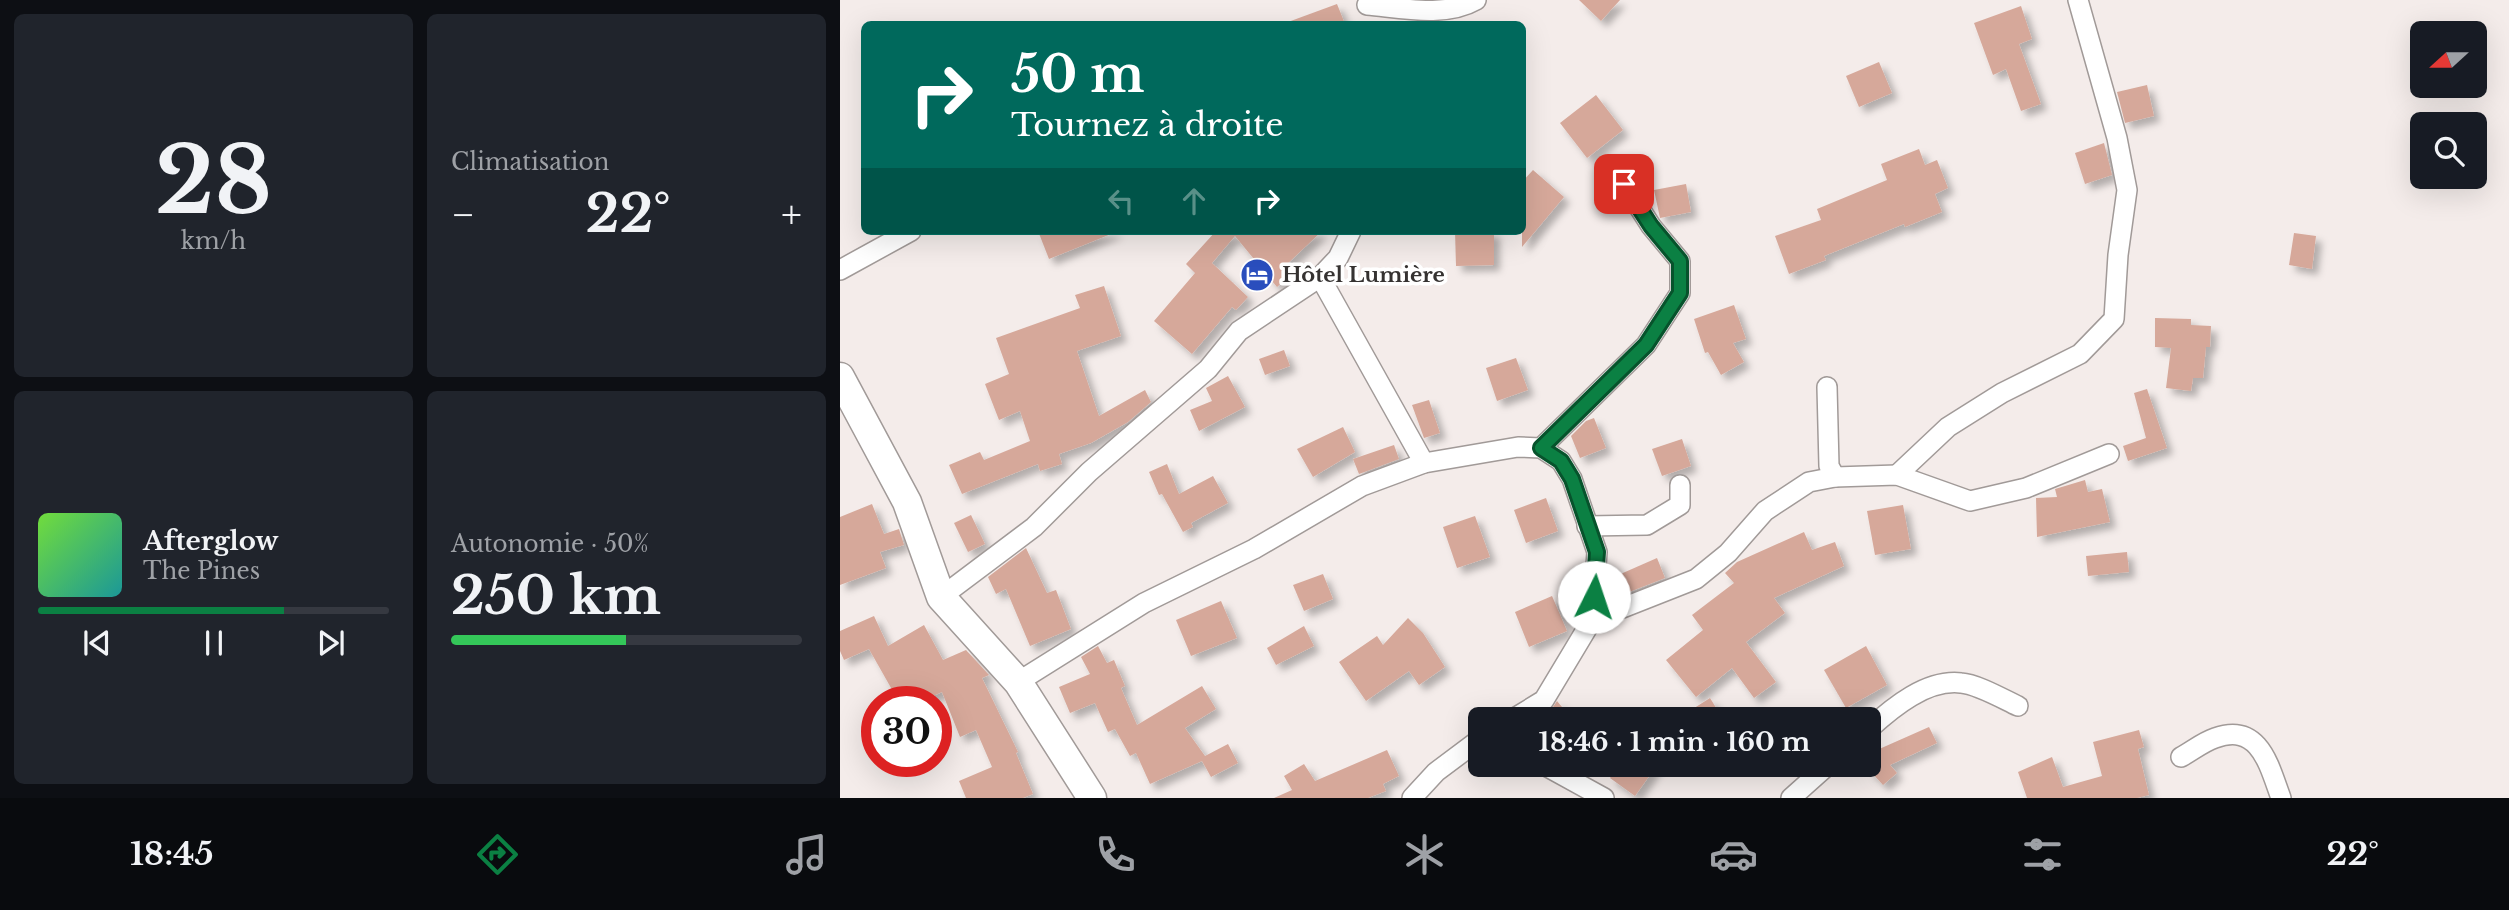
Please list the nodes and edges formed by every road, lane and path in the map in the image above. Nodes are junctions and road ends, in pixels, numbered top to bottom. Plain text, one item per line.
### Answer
1 (1476, 0) edge
2 (2078, 0) edge
3 (1370, 3) edge
4 (1373, 21) edge
5 (1616, 171) dead end
6 (904, 235) edge
7 (1349, 235) edge
8 (840, 270) edge
9 (1320, 277) junction
10 (840, 377) edge
11 (1827, 387) dead end
12 (1541, 448) junction
13 (2109, 454) dead end
14 (1424, 463) junction
15 (1897, 475) junction
16 (1835, 477) junction
17 (1680, 485) dead end
18 (1587, 526) junction
19 (941, 597) junction
20 (1592, 620) junction
21 (1018, 682) junction
22 (2018, 706) dead end
23 (1533, 707) edge
24 (1881, 718) edge
25 (1468, 748) edge
26 (2181, 757) dead end
27 (1566, 777) edge
28 (1815, 777) edge
29 (1092, 798) edge
30 (1412, 798) edge
31 (1604, 798) edge
32 (1791, 798) edge
33 (2281, 798) edge

1 - 3 street
2 - 15 street
3 - 4 street
5 - 12 street
6 - 8 street
7 - 9 street
9 - 14 street
9 - 19 street
10 - 19 main road
11 - 16 street
12 - 14 street
12 - 18 street
13 - 15 street
14 - 21 street
15 - 16 street
16 - 20 street
17 - 18 street
18 - 20 street
19 - 21 main road
20 - 23 street
21 - 29 main road
22 - 24 street
25 - 30 street
26 - 33 street
27 - 31 street
28 - 32 street

